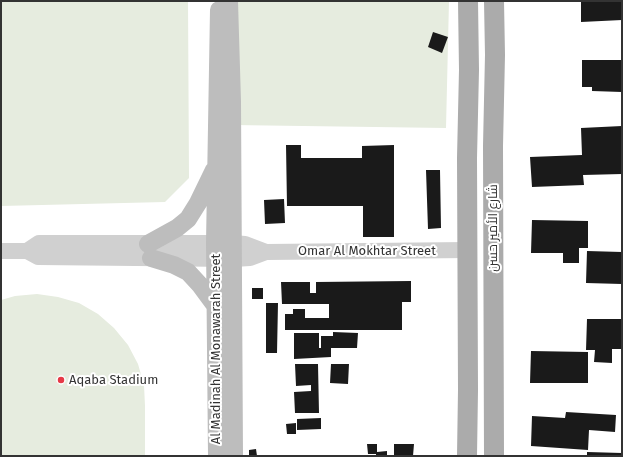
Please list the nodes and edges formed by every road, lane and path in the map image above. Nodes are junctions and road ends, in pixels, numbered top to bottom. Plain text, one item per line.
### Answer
1 (219, 1) edge
2 (229, 1) edge
3 (468, 1) edge
4 (494, 1) edge
5 (495, 71) junction
6 (469, 72) junction
7 (216, 166) junction
8 (468, 250) junction
9 (1, 251) edge
10 (150, 251) junction
11 (215, 251) junction
12 (233, 251) junction
13 (217, 308) junction
14 (217, 456) edge
15 (234, 456) edge
16 (467, 456) edge
17 (494, 456) edge

1 - 7 main road, Al Madinah Al Monawarah Street
2 - 12 main road, Al Madinah Al Monawarah Street
3 - 6 main road, شارع الأمير حسن
4 - 5 main road, شارع الأمير حسن
5 - 6 main road
5 - 17 main road, شارع الأمير حسن
6 - 8 main road, شارع الأمير حسن
7 - 10 main road
7 - 11 main road, Al Madinah Al Monawarah Street
8 - 12 street, Omar Al Mokhtar Street
8 - 16 main road, شارع الأمير حسن
9 - 10 street, Omar Al Mokhtar Street
10 - 11 street, Omar Al Mokhtar Street
10 - 13 main road
11 - 12 street, Omar Al Mokhtar Street
11 - 13 main road, Al Madinah Al Monawarah Street
12 - 15 main road, Al Madinah Al Monawarah Street
13 - 14 main road, Al Madinah Al Monawarah Street

